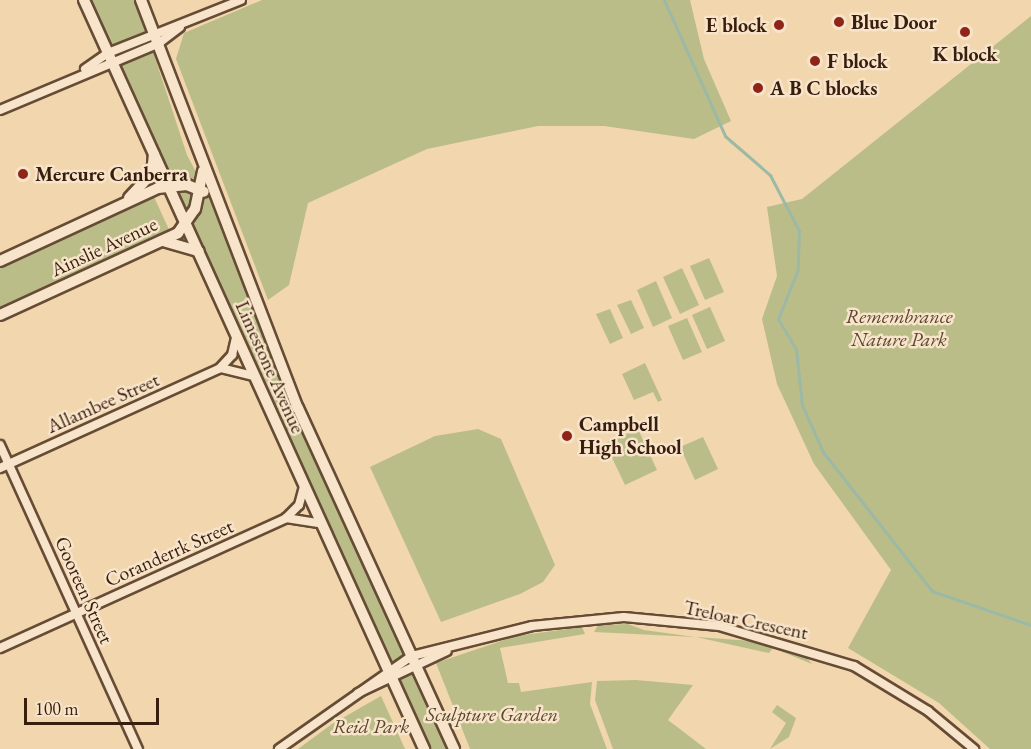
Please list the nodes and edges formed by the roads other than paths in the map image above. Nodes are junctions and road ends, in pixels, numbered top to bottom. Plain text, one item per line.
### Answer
1 (84, 0) edge
2 (141, 0) edge
3 (241, 0) edge
4 (158, 38) junction
5 (110, 58) junction
6 (0, 110) edge
7 (154, 152) junction
8 (204, 170) junction
9 (170, 185) junction
10 (200, 190) junction
11 (119, 206) junction
12 (225, 214) junction
13 (186, 223) junction
14 (163, 241) junction
15 (200, 252) junction
16 (0, 261) edge
17 (0, 315) edge
18 (236, 335) junction
19 (220, 368) junction
20 (254, 376) junction
21 (0, 445) edge
22 (9, 464) junction
23 (0, 468) edge
24 (304, 485) junction
25 (286, 518) junction
26 (322, 524) junction
27 (76, 613) junction
28 (0, 648) edge
29 (450, 648) junction
30 (412, 656) junction
31 (417, 668) junction
32 (387, 669) junction
33 (392, 680) junction
34 (354, 694) junction
35 (138, 749) edge
36 (279, 749) edge
37 (424, 749) edge
38 (454, 749) edge
39 (974, 749) edge

1 - 5 main road, Limestone Avenue
2 - 4 main road, Limestone Avenue
3 - 4 street
4 - 5 street
4 - 8 main road, Limestone Avenue
5 - 6 street
5 - 7 main road, Limestone Avenue
7 - 9 main road, Limestone Avenue
7 - 11 main road
8 - 10 main road, Ainslie Avenue
8 - 12 main road, Limestone Avenue
9 - 10 main road
9 - 11 main road, Ainslie Avenue
9 - 13 main road, Limestone Avenue
10 - 12 main road
10 - 13 main road, Ainslie Avenue
11 - 16 main road, Ainslie Avenue
12 - 30 main road, Limestone Avenue
13 - 14 main road, Ainslie Avenue
13 - 15 main road, Limestone Avenue
14 - 15 main road
14 - 17 main road, Ainslie Avenue
15 - 18 main road, Limestone Avenue
18 - 19 street
18 - 20 main road, Limestone Avenue
19 - 20 street
19 - 22 street, Allambee Street
20 - 24 main road, Limestone Avenue
21 - 22 street, Gooreen Street
22 - 23 street, Allambee Street
22 - 27 street, Gooreen Street
24 - 25 street
24 - 26 main road, Limestone Avenue
25 - 26 street
25 - 27 street, Coranderrk Street
26 - 32 main road, Limestone Avenue
27 - 28 street, Coranderrk Street
27 - 35 street, Gooreen Street
29 - 30 street, Treloar Crescent
29 - 31 street, Treloar Crescent
29 - 39 street, Treloar Crescent
30 - 31 main road, Limestone Avenue
30 - 32 street, Treloar Crescent
31 - 33 street, Treloar Crescent
31 - 38 main road, Limestone Avenue
32 - 33 main road, Limestone Avenue
32 - 34 street, Treloar Crescent
33 - 34 street, Treloar Crescent
33 - 37 main road, Limestone Avenue
34 - 36 street, Treloar Crescent

